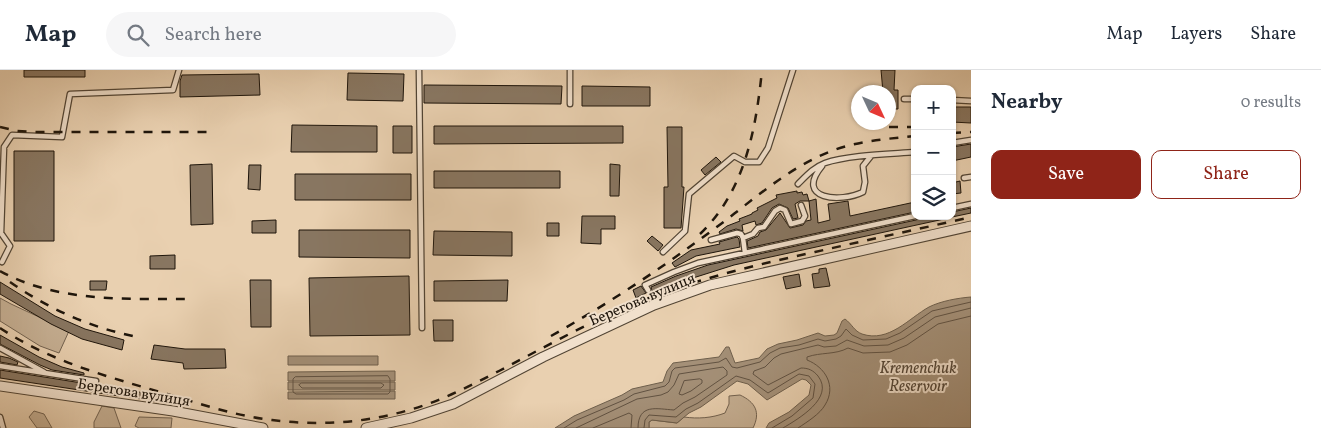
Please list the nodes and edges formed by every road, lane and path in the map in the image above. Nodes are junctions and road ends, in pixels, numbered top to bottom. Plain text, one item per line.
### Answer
1 (179, 70) edge
2 (420, 70) edge
3 (570, 70) edge
4 (793, 70) edge
5 (904, 99) dead end
6 (911, 100) edge
7 (956, 100) edge
8 (971, 101) edge
9 (570, 104) dead end
10 (971, 140) edge
11 (956, 142) edge
12 (911, 152) edge
13 (872, 156) junction
14 (825, 163) junction
15 (971, 177) edge
16 (964, 178) dead end
17 (798, 184) dead end
18 (971, 204) edge
19 (801, 205) dead end
20 (956, 207) edge
21 (911, 217) edge
22 (971, 226) edge
23 (743, 238) junction
24 (711, 240) dead end
25 (663, 252) dead end
26 (745, 253) junction
27 (2, 262) dead end
28 (648, 290) dead end
29 (422, 328) dead end
30 (0, 348) edge
31 (0, 366) edge
32 (47, 374) junction
33 (96, 381) dead end
34 (0, 386) edge
35 (0, 417) edge
36 (249, 427) edge
37 (2, 428) edge
38 (263, 428) edge
39 (366, 428) edge

1 - 27 lane
2 - 29 lane
3 - 9 lane
4 - 25 lane
5 - 6 lane
7 - 8 lane
10 - 11 lane
12 - 13 lane
13 - 14 lane
13 - 14 lane
14 - 17 lane
15 - 16 lane
18 - 20 lane
19 - 23 lane
21 - 26 lane
22 - 39 street, Берегова вулиця
23 - 24 lane
23 - 26 lane
26 - 28 lane
30 - 32 lane
31 - 32 lane
32 - 33 lane
34 - 36 street, Берегова вулиця
35 - 37 lane
36 - 38 street, Берегова вулиця

